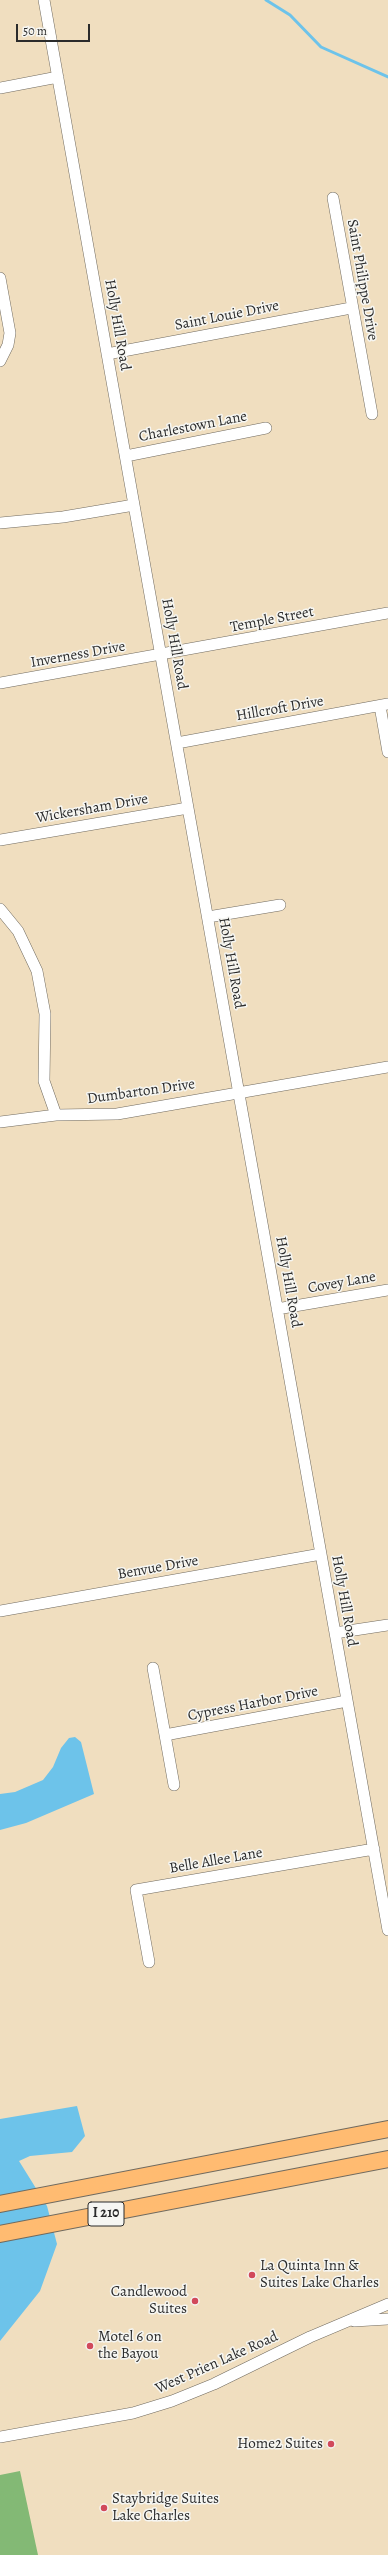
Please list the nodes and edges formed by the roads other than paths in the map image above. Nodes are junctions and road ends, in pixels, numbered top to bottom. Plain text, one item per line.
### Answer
1 (44, 0) edge
2 (58, 77) junction
3 (0, 88) edge
4 (333, 198) dead end
5 (0, 278) edge
6 (351, 308) junction
7 (107, 354) junction
8 (0, 360) edge
9 (372, 414) dead end
10 (266, 428) dead end
11 (126, 456) junction
12 (134, 505) junction
13 (0, 523) edge
14 (388, 613) edge
15 (161, 656) junction
16 (0, 684) edge
17 (384, 705) edge
18 (177, 742) junction
19 (388, 752) edge
20 (188, 808) junction
21 (0, 840) edge
22 (280, 905) dead end
23 (0, 909) edge
24 (208, 917) junction
25 (388, 1066) edge
26 (239, 1092) junction
27 (56, 1115) junction
28 (0, 1122) edge
29 (388, 1290) edge
30 (277, 1309) junction
31 (321, 1554) junction
32 (0, 1611) edge
33 (388, 1625) edge
34 (335, 1633) junction
35 (153, 1668) dead end
36 (347, 1701) junction
37 (165, 1736) junction
38 (174, 1785) dead end
39 (374, 1849) junction
40 (388, 1930) edge
41 (149, 1962) dead end
42 (388, 2129) edge
43 (388, 2159) edge
44 (0, 2204) edge
45 (0, 2234) edge
46 (388, 2304) edge
47 (388, 2319) edge
48 (347, 2321) junction
49 (0, 2437) edge

1 - 2 street, Holly Hill Road
2 - 3 street
2 - 7 street, Holly Hill Road
4 - 6 street, Saint Philippe Drive
5 - 8 street
6 - 7 street, Saint Louie Drive
6 - 9 street, Saint Philippe Drive
7 - 11 street, Holly Hill Road
10 - 11 street, Charlestown Lane
11 - 12 street, Holly Hill Road
12 - 13 street
12 - 15 street, Holly Hill Road
14 - 15 street, Temple Street
15 - 16 street, Inverness Drive
15 - 18 street, Holly Hill Road
17 - 18 street, Hillcroft Drive
17 - 19 street
18 - 20 street, Holly Hill Road
20 - 21 street, Wickersham Drive
20 - 24 street, Holly Hill Road
22 - 24 street
23 - 27 street
24 - 26 street, Holly Hill Road
25 - 26 street, Dumbarton Drive
26 - 27 street, Dumbarton Drive
26 - 30 street, Holly Hill Road
27 - 28 street, Dumbarton Drive
29 - 30 street, Covey Lane
30 - 31 street, Holly Hill Road
31 - 32 street, Benvue Drive
31 - 34 street, Holly Hill Road
33 - 34 street
34 - 36 street, Holly Hill Road
35 - 37 street
36 - 37 street, Cypress Harbor Drive
36 - 39 street, Holly Hill Road
37 - 38 street
39 - 40 street, Holly Hill Road
39 - 41 street, Belle Allee Lane
42 - 44 highway, I 210
43 - 45 highway, I 210
46 - 48 street, West Prien Lake Road
47 - 48 street, West Prien Lake Road
48 - 49 street, West Prien Lake Road

